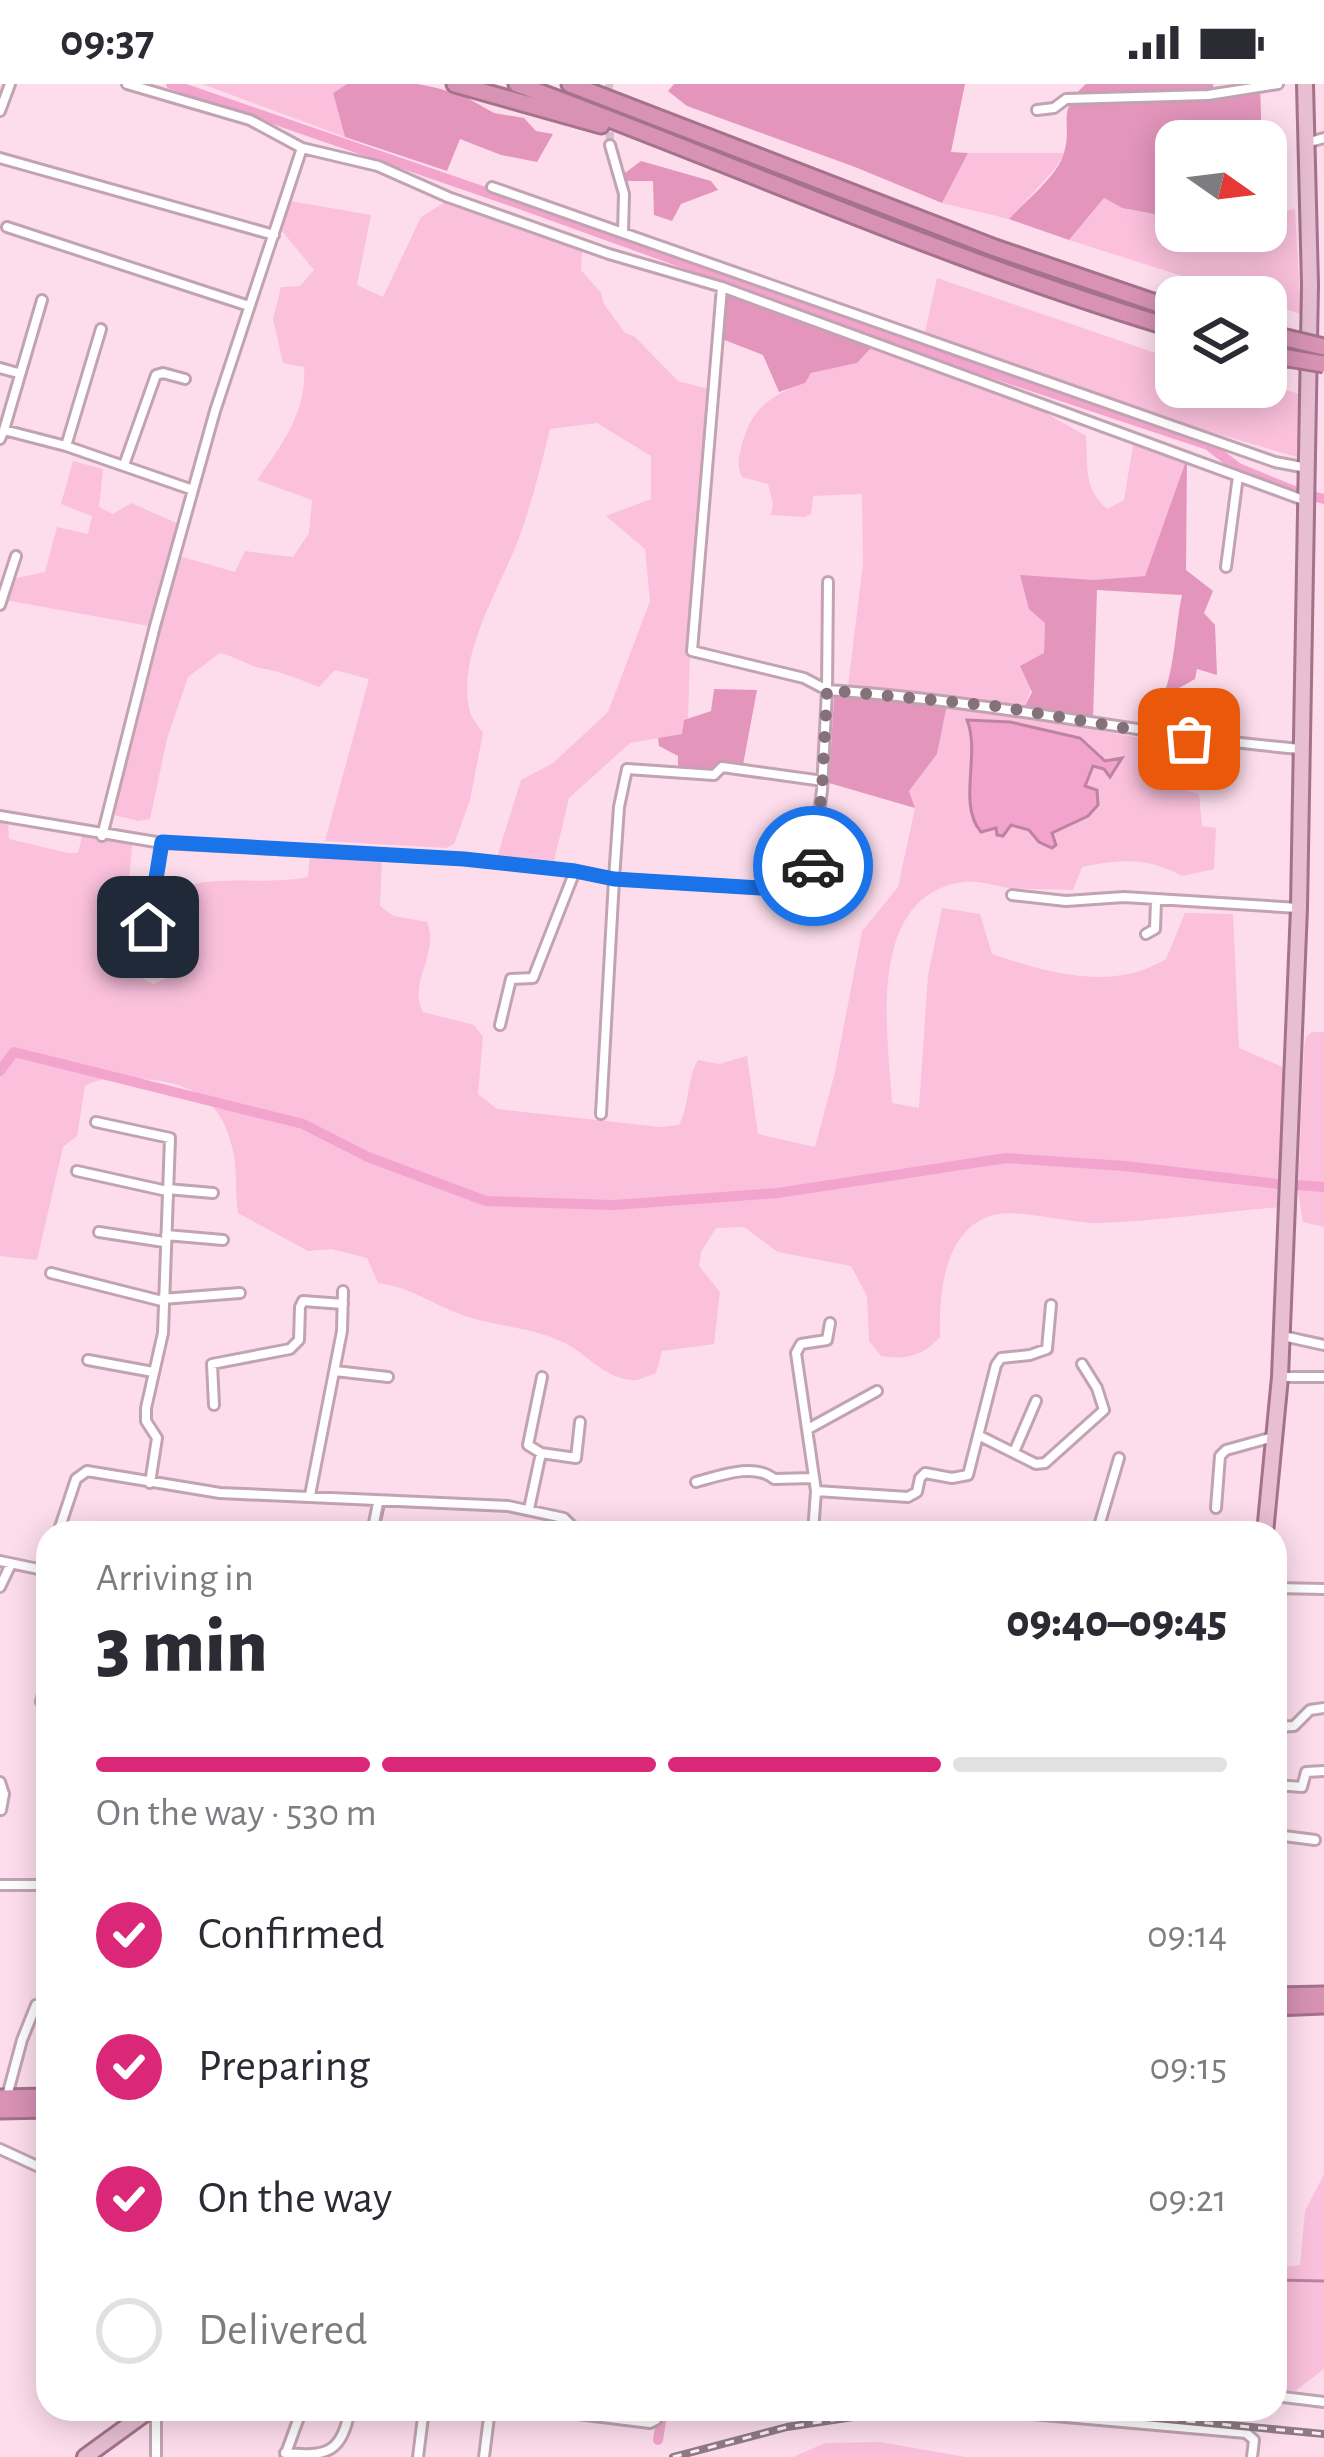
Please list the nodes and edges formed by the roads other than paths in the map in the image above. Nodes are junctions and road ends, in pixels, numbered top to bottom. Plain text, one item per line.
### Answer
1 (10, 84) edge
2 (127, 84) edge
3 (455, 84) edge
4 (517, 84) edge
5 (1278, 84) edge
6 (1305, 84) edge
7 (574, 85) edge
8 (1037, 110) dead end
9 (0, 111) edge
10 (1324, 138) edge
11 (1305, 143) junction
12 (610, 145) tunnel mouth
13 (679, 147) junction
14 (302, 148) junction
15 (0, 158) edge
16 (492, 188) dead end
17 (7, 227) dead end
18 (623, 232) junction
19 (274, 235) junction
20 (1317, 284) edge
21 (722, 287) junction
22 (42, 300) dead end
23 (1155, 303) edge
24 (249, 306) junction
25 (1155, 323) edge
26 (101, 329) dead end
27 (1287, 338) edge
28 (1324, 347) edge
29 (1287, 358) edge
30 (1324, 364) edge
31 (0, 368) edge
32 (18, 373) junction
33 (185, 379) dead end
34 (2, 435) edge
35 (65, 446) junction
36 (124, 465) junction
37 (1307, 468) junction
38 (1238, 476) junction
39 (193, 490) junction
40 (1313, 510) edge
41 (16, 556) dead end
42 (1226, 567) dead end
43 (828, 582) dead end
44 (0, 605) edge
45 (827, 690) junction
46 (1302, 750) junction
47 (823, 781) junction
48 (0, 816) edge
49 (102, 836) junction
50 (162, 842) junction
51 (575, 871) junction
52 (614, 879) junction
53 (1012, 895) dead end
54 (1156, 901) junction
55 (1299, 908) junction
56 (148, 927) dead end
57 (1146, 934) dead end
58 (500, 1025) dead end
59 (602, 1114) dead end
60 (96, 1122) dead end
61 (77, 1171) dead end
62 (167, 1190) junction
63 (213, 1193) dead end
64 (99, 1232) dead end
65 (165, 1238) junction
66 (223, 1240) dead end
67 (51, 1273) dead end
68 (343, 1291) dead end
69 (240, 1292) dead end
70 (162, 1300) junction
71 (343, 1304) junction
72 (1051, 1305) dead end
73 (830, 1323) dead end
74 (1282, 1335) junction
75 (1324, 1345) edge
76 (88, 1360) dead end
77 (1082, 1364) dead end
78 (334, 1371) junction
79 (153, 1372) junction
80 (542, 1376) dead end
81 (388, 1377) dead end
82 (1324, 1377) edge
83 (1280, 1378) junction
84 (877, 1391) dead end
85 (1036, 1401) dead end
86 (214, 1405) dead end
87 (580, 1422) dead end
88 (808, 1429) junction
89 (980, 1436) junction
90 (1274, 1436) junction
91 (1014, 1452) junction
92 (541, 1453) junction
93 (1119, 1457) dead end
94 (813, 1478) junction
95 (696, 1482) dead end
96 (150, 1483) junction
97 (816, 1491) junction
98 (310, 1495) junction
99 (378, 1503) junction
100 (1216, 1508) dead end
101 (529, 1509) junction
102 (62, 1521) edge
103 (374, 1521) edge
104 (567, 1521) edge
105 (814, 1521) edge
106 (1100, 1521) edge
107 (1266, 1521) edge
108 (5, 1562) edge
109 (36, 1566) edge
110 (0, 1587) edge
111 (1287, 1588) edge
112 (1324, 1589) edge
113 (1324, 1708) edge
114 (1287, 1726) edge
115 (1324, 1771) edge
116 (0, 1782) edge
117 (1287, 1786) edge
118 (1, 1810) edge
119 (1287, 1836) edge
120 (1315, 1840) dead end
121 (0, 1885) edge
122 (36, 1885) edge
123 (1324, 1995) edge
124 (1287, 1996) edge
125 (36, 2005) dead end
126 (1324, 2006) edge
127 (1287, 2007) edge
128 (36, 2098) edge
129 (2, 2102) edge
130 (36, 2107) edge
131 (0, 2149) edge
132 (36, 2165) edge
133 (1287, 2397) edge
134 (1324, 2402) edge
135 (136, 2421) edge
136 (154, 2421) edge
137 (298, 2421) edge
138 (346, 2421) edge
139 (422, 2421) edge
140 (488, 2421) edge
141 (1111, 2421) edge
142 (285, 2455) edge
143 (85, 2457) edge
144 (156, 2457) edge
145 (418, 2457) edge
146 (484, 2457) edge
147 (1252, 2457) edge

1 - 9 street
2 - 14 street
3 - 13 highway
4 - 13 highway
5 - 8 street
6 - 11 main road
7 - 23 highway
10 - 11 street
11 - 20 main road
12 - 18 street
13 - 25 highway
14 - 19 street
14 - 21 street
15 - 19 street
16 - 18 street
17 - 24 street
18 - 37 street
19 - 24 street
20 - 37 main road
21 - 38 street
21 - 45 street
22 - 32 street
24 - 39 street
26 - 35 street
27 - 28 highway, bridge
29 - 30 highway, bridge
31 - 32 street
32 - 34 street
33 - 36 street
34 - 35 street
35 - 36 street
36 - 39 street
37 - 40 main road
38 - 40 street
38 - 42 street
39 - 49 street
40 - 46 main road
41 - 44 street
43 - 45 street
45 - 46 street
45 - 47 street
46 - 55 main road
47 - 52 street
47 - 52 street
48 - 49 street
49 - 50 street
50 - 51 street
50 - 56 street
51 - 52 street
51 - 58 street
52 - 59 street
53 - 54 street
54 - 55 street
54 - 57 street
55 - 74 main road
60 - 62 street
61 - 62 street
62 - 63 street
62 - 65 street
64 - 65 street
65 - 66 street
65 - 70 street
67 - 70 street
68 - 71 street
69 - 70 street
70 - 79 street
71 - 78 street
71 - 86 street
72 - 89 street
73 - 88 street
74 - 75 street
74 - 83 main road
76 - 79 street
77 - 91 street
78 - 81 street
78 - 98 street
79 - 96 street
80 - 92 street
82 - 83 street
83 - 90 main road
84 - 88 street
85 - 91 street
87 - 92 street
88 - 94 street
89 - 91 street
89 - 97 street
90 - 100 street
90 - 107 main road
92 - 101 street
93 - 106 street
94 - 95 street
94 - 97 street
96 - 98 street
96 - 102 street
97 - 105 street
98 - 99 street
99 - 101 street
99 - 103 street
101 - 104 street
108 - 109 street
108 - 110 street
111 - 112 street
113 - 114 street
115 - 117 street
116 - 118 street
119 - 120 street
121 - 122 street
123 - 124 highway
125 - 129 street
126 - 127 highway
128 - 129 highway
129 - 130 highway
131 - 132 street
133 - 134 street
135 - 143 main road
136 - 144 street
137 - 142 street
138 - 142 street
139 - 145 street
140 - 146 street
141 - 147 street

